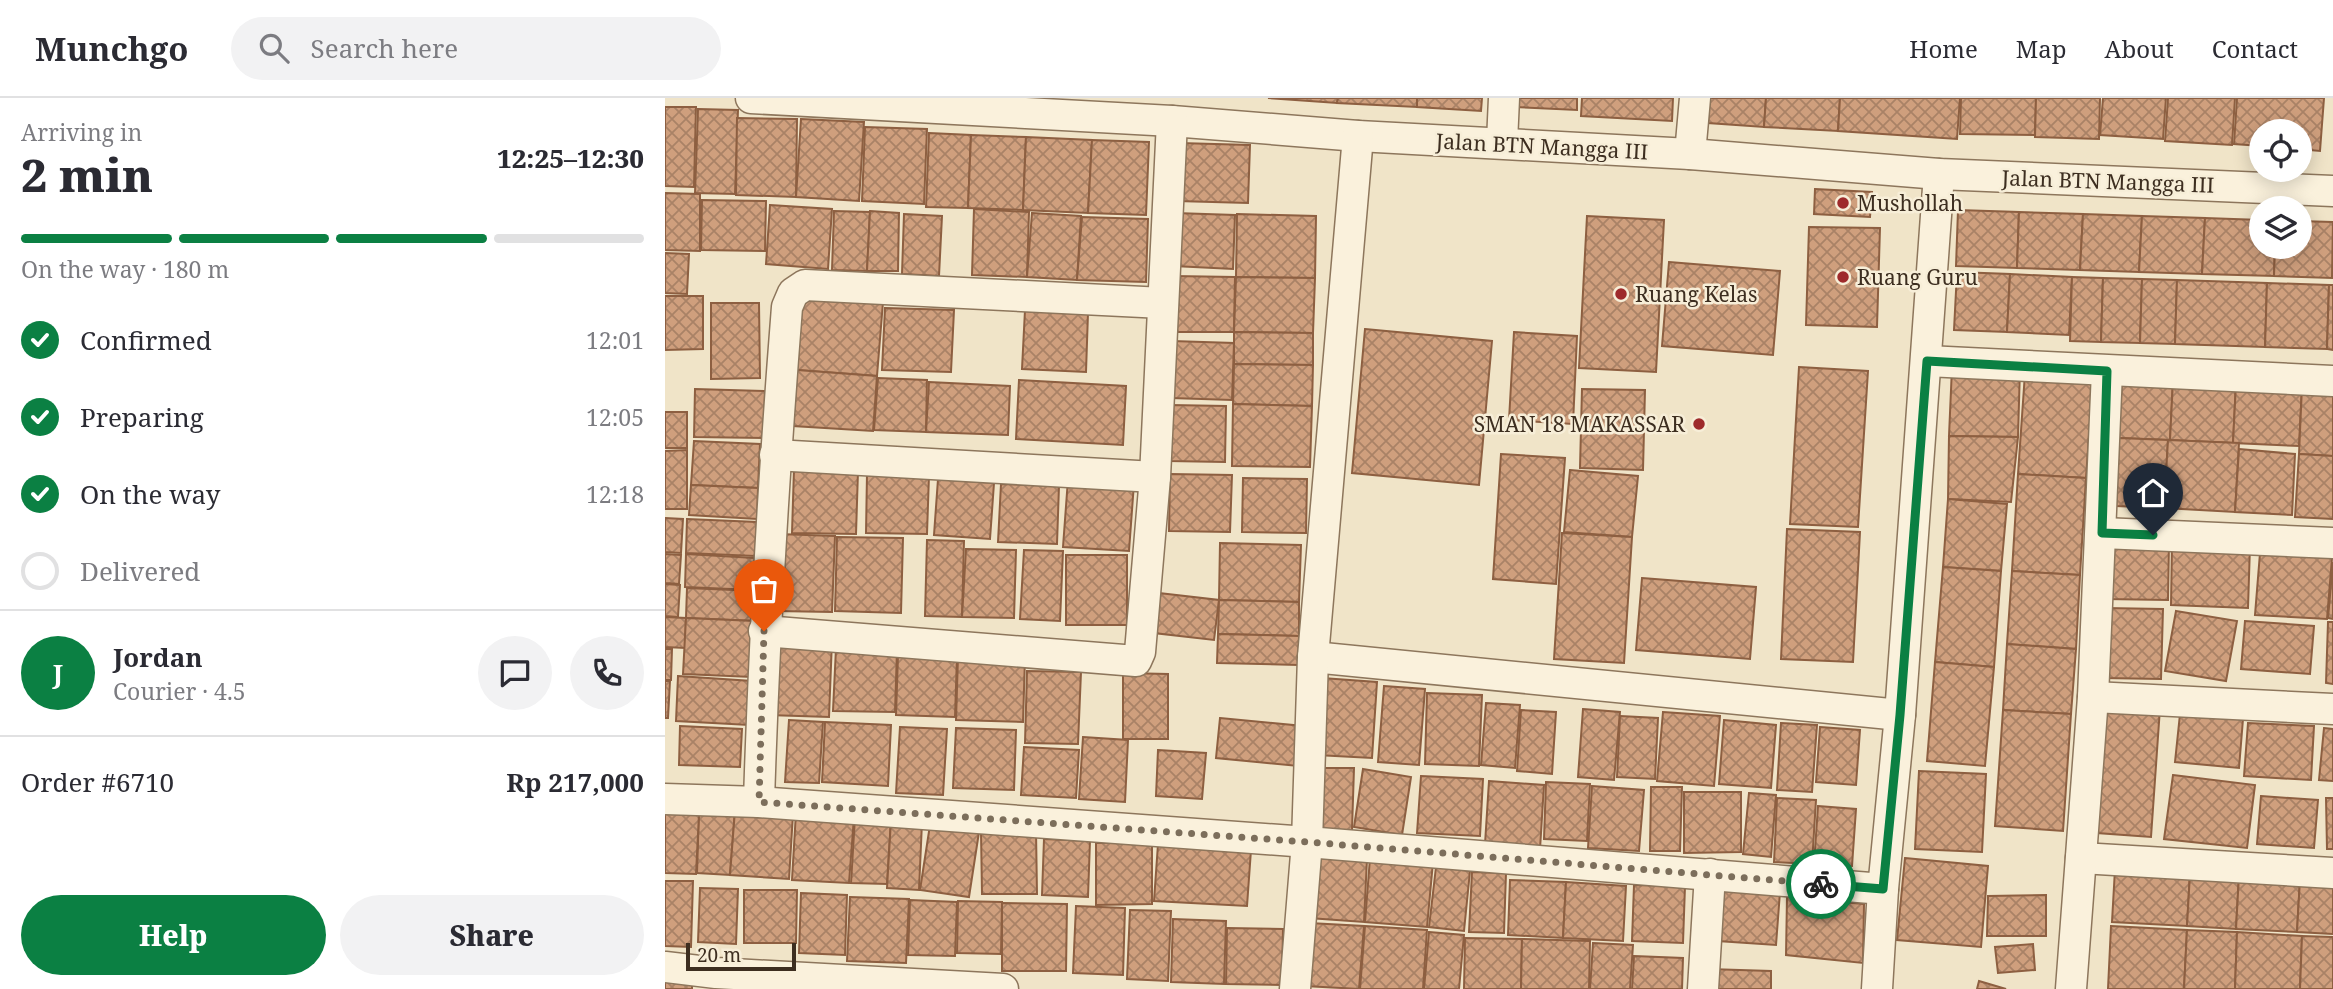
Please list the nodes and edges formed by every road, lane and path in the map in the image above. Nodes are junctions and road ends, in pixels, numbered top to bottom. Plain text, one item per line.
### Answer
1 (751, 98) edge
2 (1504, 98) edge
3 (1695, 98) edge
4 (831, 100) edge
5 (1172, 121) junction
6 (1358, 136) junction
7 (1502, 142) junction
8 (1690, 154) junction
9 (1939, 174) junction
10 (2333, 191) edge
11 (1163, 303) junction
12 (1927, 361) junction
13 (2107, 371) junction
14 (2333, 381) edge
15 (775, 455) junction
16 (1155, 477) junction
17 (2102, 533) junction
18 (2333, 542) edge
19 (764, 631) junction
20 (1313, 657) junction
21 (2093, 697) junction
22 (2333, 709) edge
23 (1900, 715) junction
24 (665, 799) edge
25 (759, 802) junction
26 (1307, 842) junction
27 (2081, 858) junction
28 (2333, 873) edge
29 (1710, 874) junction
30 (1883, 889) junction
31 (665, 967) edge
32 (716, 981) edge
33 (1003, 989) edge
34 (1295, 989) edge
35 (1703, 989) edge
36 (1877, 989) edge
37 (2071, 989) edge

1 - 4 street, Jalan BTN Mangga III
2 - 7 street
3 - 8 street
4 - 5 street, Jalan BTN Mangga III
5 - 6 street, Jalan BTN Mangga III
5 - 11 street
6 - 7 street, Jalan BTN Mangga III
6 - 20 street
7 - 8 street, Jalan BTN Mangga III
8 - 9 street, Jalan BTN Mangga III
9 - 10 street, Jalan BTN Mangga III
9 - 12 street
11 - 15 street
11 - 16 street
12 - 13 street
12 - 23 street
13 - 14 street
13 - 17 street
15 - 16 street
15 - 19 street
16 - 19 street
17 - 18 street
17 - 21 street
19 - 25 street
20 - 23 street
20 - 26 street
21 - 22 street
21 - 27 street
23 - 30 street
24 - 25 street
25 - 26 street
26 - 29 street
26 - 34 street
27 - 28 street
27 - 37 street
29 - 30 street
29 - 35 street
30 - 36 street
31 - 32 street
32 - 33 street

